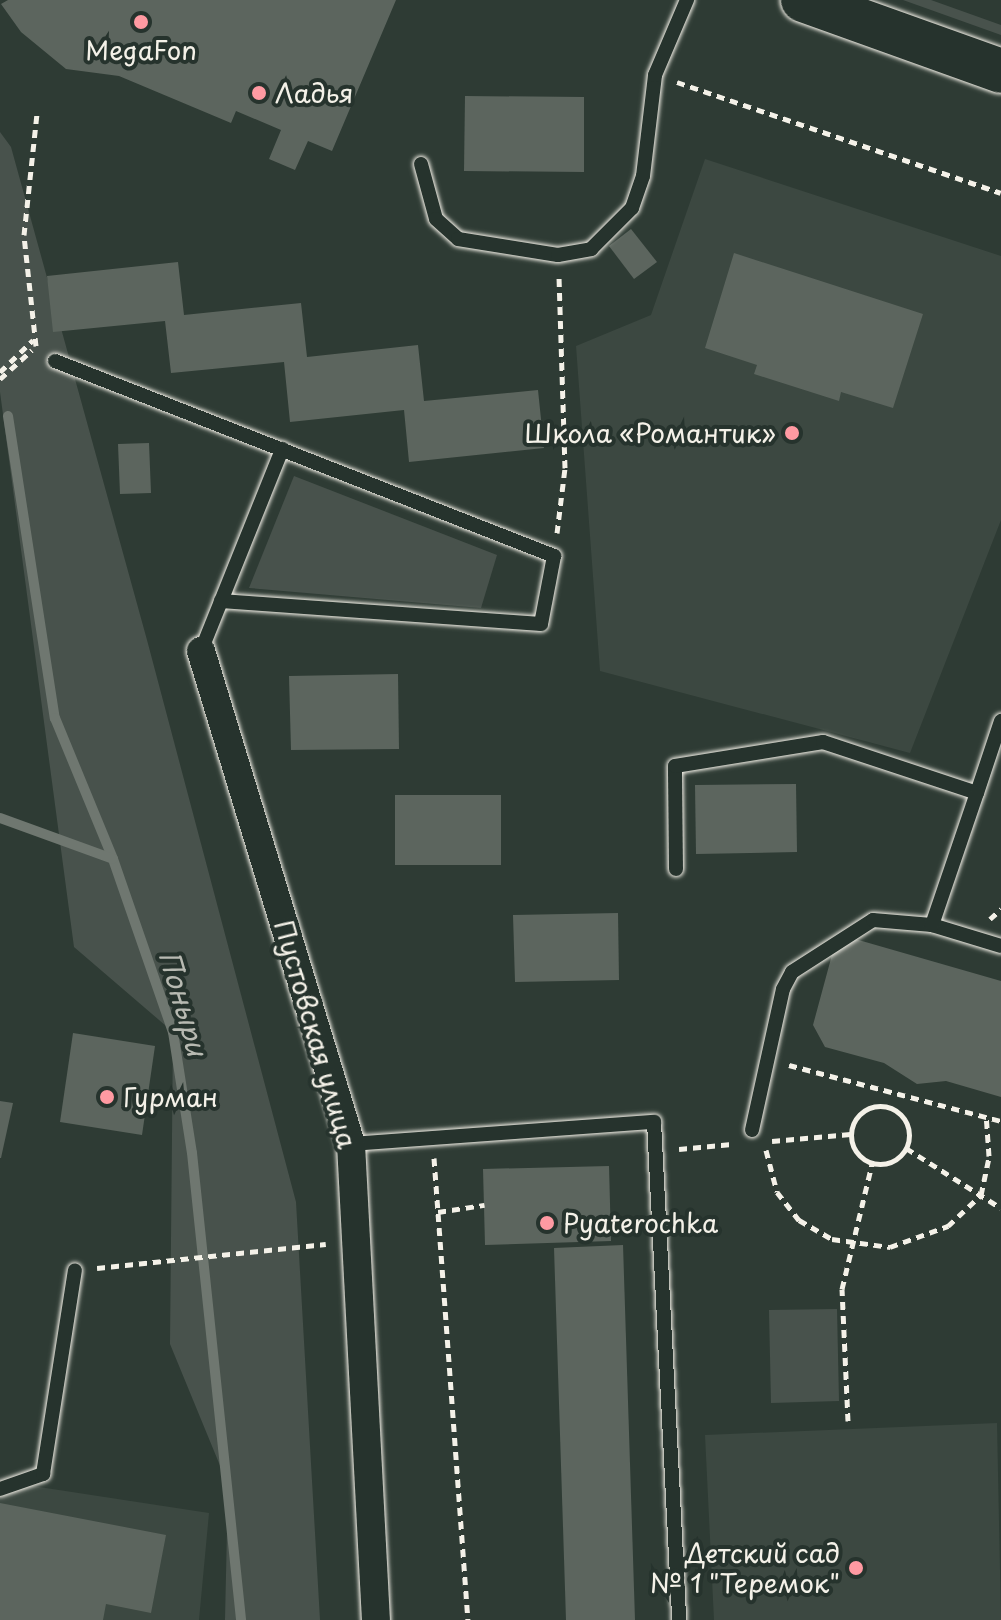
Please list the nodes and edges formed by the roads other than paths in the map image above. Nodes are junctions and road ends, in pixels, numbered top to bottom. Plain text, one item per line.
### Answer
1 (687, 0) edge
2 (803, 0) edge
3 (1001, 71) edge
4 (421, 164) dead end
5 (55, 361) road end
6 (282, 449) junction
7 (221, 601) junction
8 (201, 651) joint
9 (1001, 721) edge
10 (997, 745) edge
11 (977, 793) junction
12 (676, 869) dead end
13 (932, 925) junction
14 (1001, 946) edge
15 (752, 1130) road end
16 (351, 1144) junction
17 (75, 1270) road end
18 (0, 1489) edge
19 (376, 1620) edge
20 (679, 1620) edge

1 - 4 lane
2 - 3 main road
5 - 6 lane
6 - 7 lane
6 - 7 lane
7 - 8 lane
8 - 16 street, Пустовская улица
9 - 10 lane
10 - 11 lane
11 - 12 lane
11 - 13 lane
13 - 14 lane
13 - 15 lane
16 - 19 street, Пустовская улица
16 - 20 lane
17 - 18 lane

